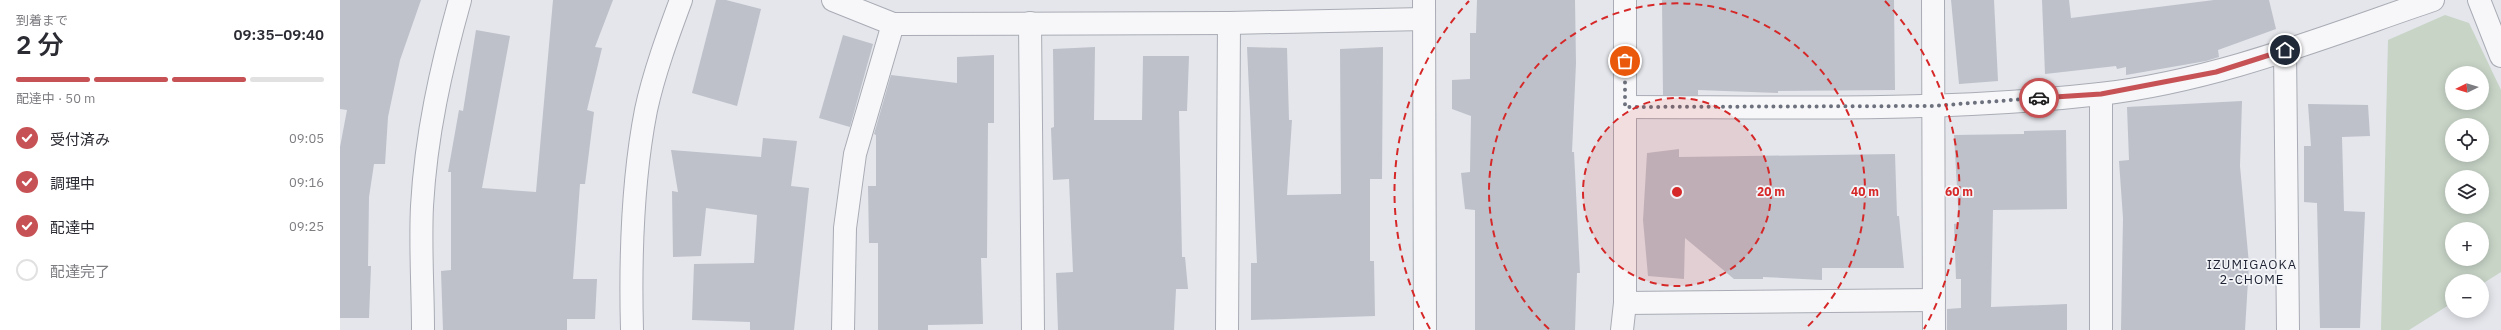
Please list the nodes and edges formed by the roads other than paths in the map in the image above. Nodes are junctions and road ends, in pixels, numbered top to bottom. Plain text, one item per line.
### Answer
1 (460, 0) edge
2 (681, 0) edge
3 (833, 0) edge
4 (1625, 0) edge
5 (1933, 0) edge
6 (2433, 0) edge
7 (2479, 0) edge
8 (1424, 9) edge
9 (1030, 23) junction
10 (1230, 23) junction
11 (893, 24) junction
12 (2285, 50) junction
13 (2501, 56) edge
14 (2101, 94) junction
15 (1932, 106) junction
16 (1625, 107) junction
17 (1934, 300) junction
18 (1625, 303) junction
19 (423, 330) edge
20 (632, 330) edge
21 (843, 330) edge
22 (1034, 330) edge
23 (1227, 330) edge
24 (1425, 330) edge
25 (1622, 330) edge
26 (1934, 330) edge
27 (2101, 330) edge
28 (2288, 330) edge

1 - 19 street
2 - 20 street
3 - 11 street
4 - 16 street
5 - 15 street
6 - 12 street
7 - 13 street
8 - 10 street
8 - 24 street
9 - 10 street
9 - 11 street
9 - 22 street
10 - 23 street
11 - 21 street
12 - 14 street
12 - 28 street
14 - 15 street
14 - 27 street
15 - 16 street
15 - 17 street
16 - 18 street
17 - 18 street
17 - 26 street
18 - 25 street

